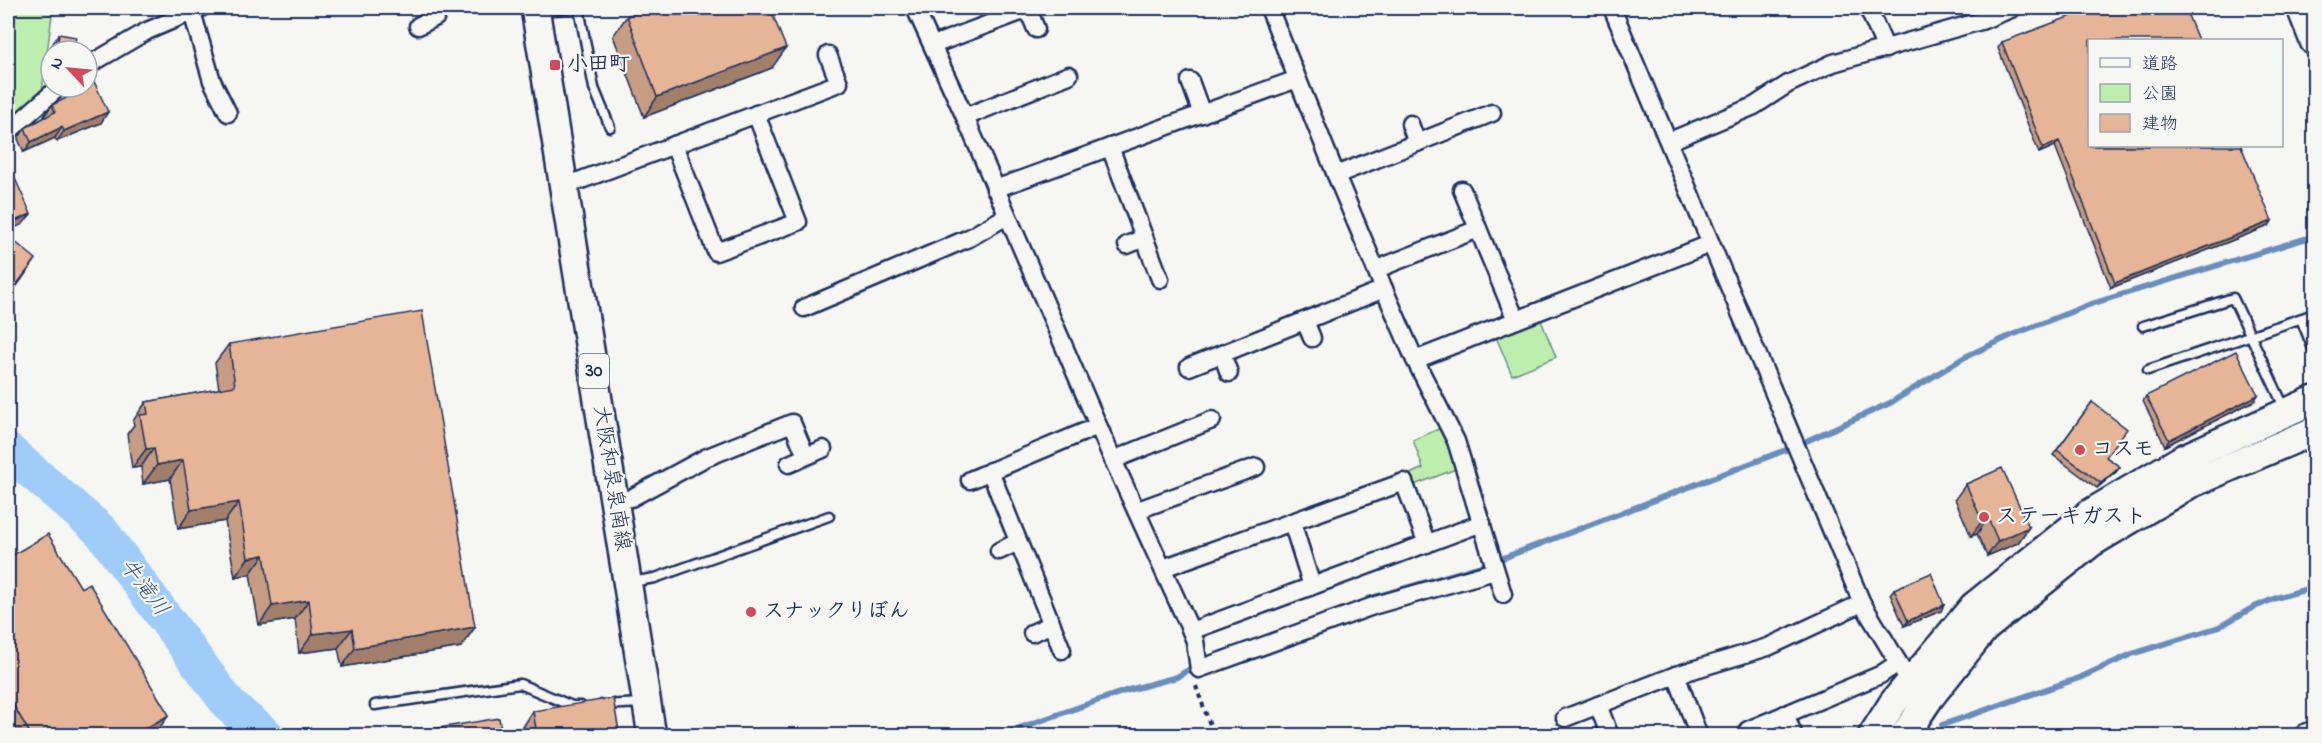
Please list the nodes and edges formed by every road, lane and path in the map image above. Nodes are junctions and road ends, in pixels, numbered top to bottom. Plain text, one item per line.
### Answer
1 (432, 8) edge
2 (570, 8) edge
3 (579, 8) edge
4 (915, 8) edge
5 (1030, 8) edge
6 (1269, 8) edge
7 (1612, 8) edge
8 (1868, 8) edge
9 (2013, 8) edge
10 (2301, 8) edge
11 (196, 10) edge
12 (535, 10) edge
13 (1978, 14) edge
14 (418, 26) dead end
15 (1036, 28) dead end
16 (2314, 41) edge
17 (933, 45) junction
18 (1886, 49) junction
19 (828, 55) dead end
20 (99, 59) edge
21 (1069, 75) dead end
22 (1297, 79) junction
23 (1190, 81) dead end
24 (45, 99) edge
25 (228, 113) dead end
26 (1492, 113) dead end
27 (756, 114) junction
28 (1202, 114) junction
29 (965, 117) junction
30 (1410, 124) dead end
31 (609, 127) dead end
32 (8, 132) edge
33 (1670, 141) junction
34 (1417, 143) junction
35 (674, 145) junction
36 (1110, 147) junction
37 (1336, 175) junction
38 (563, 184) junction
39 (995, 189) junction
40 (1461, 190) dead end
41 (1007, 216) junction
42 (1478, 229) junction
43 (1144, 238) junction
44 (1710, 244) junction
45 (1127, 245) dead end
46 (1377, 269) junction
47 (1160, 279) dead end
48 (1384, 289) junction
49 (804, 308) dead end
50 (2314, 314) edge
51 (2301, 319) junction
52 (1516, 320) junction
53 (1305, 321) junction
54 (2143, 326) dead end
55 (2250, 336) junction
56 (1312, 338) dead end
57 (2314, 351) edge
58 (1222, 354) junction
59 (1415, 360) junction
60 (1189, 367) dead end
61 (2148, 370) dead end
62 (1228, 373) dead end
63 (2314, 400) edge
64 (2286, 412) junction
65 (1212, 420) dead end
66 (1098, 426) junction
67 (2314, 431) edge
68 (823, 449) dead end
69 (806, 456) junction
70 (1113, 460) junction
71 (789, 464) dead end
72 (1256, 467) dead end
73 (990, 471) junction
74 (970, 480) dead end
75 (615, 501) junction
76 (1138, 510) junction
77 (829, 516) dead end
78 (1292, 522) junction
79 (1482, 524) junction
80 (1018, 542) junction
81 (1427, 544) junction
82 (999, 551) dead end
83 (1494, 564) junction
84 (1163, 568) junction
85 (627, 582) junction
86 (1312, 586) junction
87 (1503, 594) dead end
88 (1862, 603) junction
89 (1052, 624) junction
90 (1191, 631) junction
91 (1032, 633) dead end
92 (1062, 650) dead end
93 (1198, 665) junction
94 (1676, 675) junction
95 (1913, 680) junction
96 (647, 703) junction
97 (375, 705) dead end
98 (1598, 705) junction
99 (1785, 714) junction
100 (1564, 718) dead end
101 (1748, 730) dead end
102 (2314, 733) edge
103 (652, 735) edge
104 (1215, 735) edge
105 (1610, 735) edge
106 (1699, 735) edge
107 (1794, 735) edge
108 (1872, 735) edge
109 (1905, 735) edge
110 (2307, 735) edge

1 - 14 street
2 - 12 lane
3 - 31 lane
4 - 17 street
5 - 15 street
5 - 17 street
6 - 22 street
7 - 33 street
8 - 18 street
9 - 13 street
10 - 16 main road
11 - 20 street
11 - 25 street
12 - 38 main road, 大阪和泉泉南線 / 30
13 - 18 street
17 - 29 street
18 - 33 street
19 - 27 street
21 - 29 street
22 - 28 street
22 - 37 street
23 - 28 street
24 - 32 street
26 - 34 street
27 - 35 street
27 - 35 street
28 - 36 street
29 - 39 street
30 - 34 street
33 - 44 street
34 - 37 street
35 - 38 street
36 - 39 street
36 - 43 street
37 - 46 street
38 - 75 main road, 大阪和泉泉南線 / 30
39 - 41 street
40 - 42 street
41 - 49 street
41 - 66 street
42 - 46 street
42 - 52 street
43 - 45 street
43 - 47 street
44 - 52 street
44 - 88 street
46 - 48 street
48 - 53 street
48 - 59 street
50 - 51 lane
51 - 55 lane
51 - 57 lane
52 - 59 street
53 - 56 street
53 - 58 street
54 - 55 lane
55 - 61 lane
55 - 64 lane
58 - 60 street
58 - 62 street
59 - 79 street
63 - 64 main road
64 - 95 main road
65 - 70 street
66 - 70 street
66 - 73 street
67 - 95 main road
68 - 69 street
69 - 71 street
69 - 75 street
70 - 76 street
72 - 76 street
73 - 74 street
73 - 80 street
75 - 85 main road, 大阪和泉泉南線 / 30
76 - 84 street
77 - 85 lane
78 - 81 street
78 - 84 street
78 - 86 street
79 - 81 street
79 - 83 street
80 - 82 street
80 - 89 street
81 - 86 street
83 - 87 street
83 - 93 street
84 - 90 street
85 - 96 main road, 大阪和泉泉南線 / 30
86 - 90 street
88 - 94 street
88 - 95 street
89 - 91 street
89 - 92 street
90 - 93 street
93 - 104 path
94 - 98 street
94 - 106 street
95 - 99 street
95 - 108 main road
95 - 109 main road
96 - 97 lane
96 - 103 main road, 大阪和泉泉南線 / 30
98 - 100 street
98 - 105 street
99 - 101 street
99 - 107 street
102 - 110 main road

